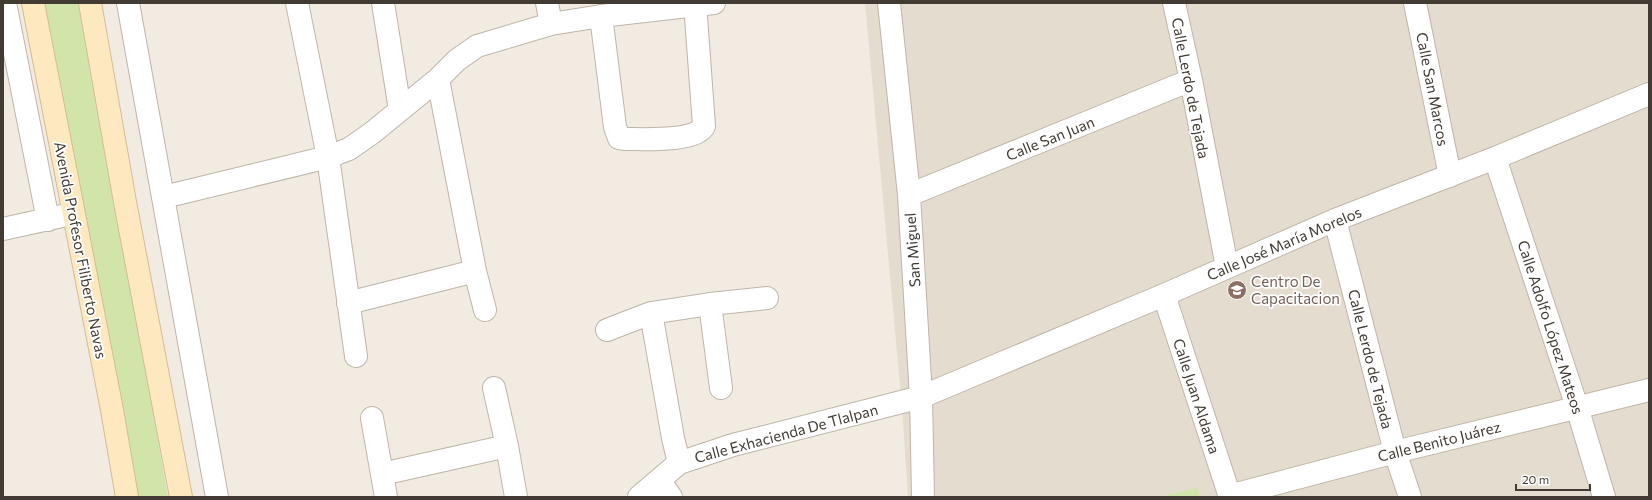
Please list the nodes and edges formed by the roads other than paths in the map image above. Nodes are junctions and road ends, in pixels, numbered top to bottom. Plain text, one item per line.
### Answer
1 (5, 3) edge
2 (33, 3) edge
3 (90, 3) edge
4 (128, 3) edge
5 (297, 3) edge
6 (383, 3) edge
7 (547, 3) edge
8 (889, 3) edge
9 (1174, 3) edge
10 (1415, 3) edge
11 (701, 4) edge
12 (601, 16) junction
13 (551, 24) junction
14 (438, 79) junction
15 (1191, 80) junction
16 (1649, 94) edge
17 (400, 110) junction
18 (328, 157) junction
19 (1495, 158) junction
20 (1450, 176) junction
21 (909, 195) junction
22 (164, 197) junction
23 (73, 214) junction
24 (48, 220) junction
25 (1335, 220) junction
26 (3, 229) edge
27 (1227, 267) junction
28 (476, 271) junction
29 (1164, 295) junction
30 (767, 298) dead end
31 (348, 303) junction
32 (710, 304) junction
33 (485, 310) dead end
34 (651, 313) junction
35 (607, 330) dead end
36 (356, 356) dead end
37 (494, 388) dead end
38 (720, 388) dead end
39 (1649, 390) edge
40 (921, 397) junction
41 (1577, 407) junction
42 (372, 418) dead end
43 (507, 446) junction
44 (1395, 452) junction
45 (679, 463) junction
46 (382, 474) junction
47 (665, 489) edge
48 (1229, 496) edge
49 (127, 497) edge
50 (181, 497) edge
51 (217, 497) edge
52 (386, 497) edge
53 (516, 497) edge
54 (639, 497) edge
55 (923, 497) edge
56 (1410, 497) edge
57 (1604, 497) edge

1 - 24 street
2 - 23 main road, Avenida Profesor Filiberto Navas
3 - 50 main road
4 - 22 street
5 - 18 street
6 - 17 street
7 - 13 street
8 - 21 street, San Miguel
9 - 15 street, Calle Lerdo de Tejada
10 - 20 street, Calle San Marcos
11 - 12 street
11 - 12 street
12 - 13 street
13 - 14 street
14 - 17 street
14 - 28 street
15 - 21 street, Calle San Juan
15 - 27 street, Calle Lerdo de Tejada
16 - 19 street, Calle José María Morelos
17 - 18 street
18 - 22 street
18 - 31 street
19 - 20 street, Calle José María Morelos
19 - 41 street, Calle Adolfo López Mateos
20 - 25 street, Calle José María Morelos
21 - 40 street, San Miguel
22 - 51 street
23 - 24 street
23 - 49 main road, Avenida Profesor Filiberto Navas
24 - 26 street
25 - 27 street, Calle José María Morelos
25 - 44 street, Calle Lerdo de Tejada
27 - 29 street, Calle José María Morelos
28 - 31 street
28 - 33 street
29 - 40 street, Calle José María Morelos
29 - 48 street, Calle Juan Aldama
30 - 32 street
31 - 36 street
32 - 34 street
32 - 38 street
34 - 35 street
34 - 45 street
37 - 43 street
39 - 41 street, Calle Benito Juárez
40 - 45 street, Calle Exhacienda De Tlalpan
40 - 55 street, San Miguel
41 - 44 street, Calle Benito Juárez
41 - 57 street, Calle Adolfo López Mateos
42 - 46 street
43 - 46 street
43 - 53 street
44 - 48 street, Calle Benito Juárez
44 - 56 street, Calle Lerdo de Tejada
45 - 47 street, Calle Exhacienda De Tlalpan
46 - 52 street
47 - 54 street, Calle Exhacienda De Tlalpan

